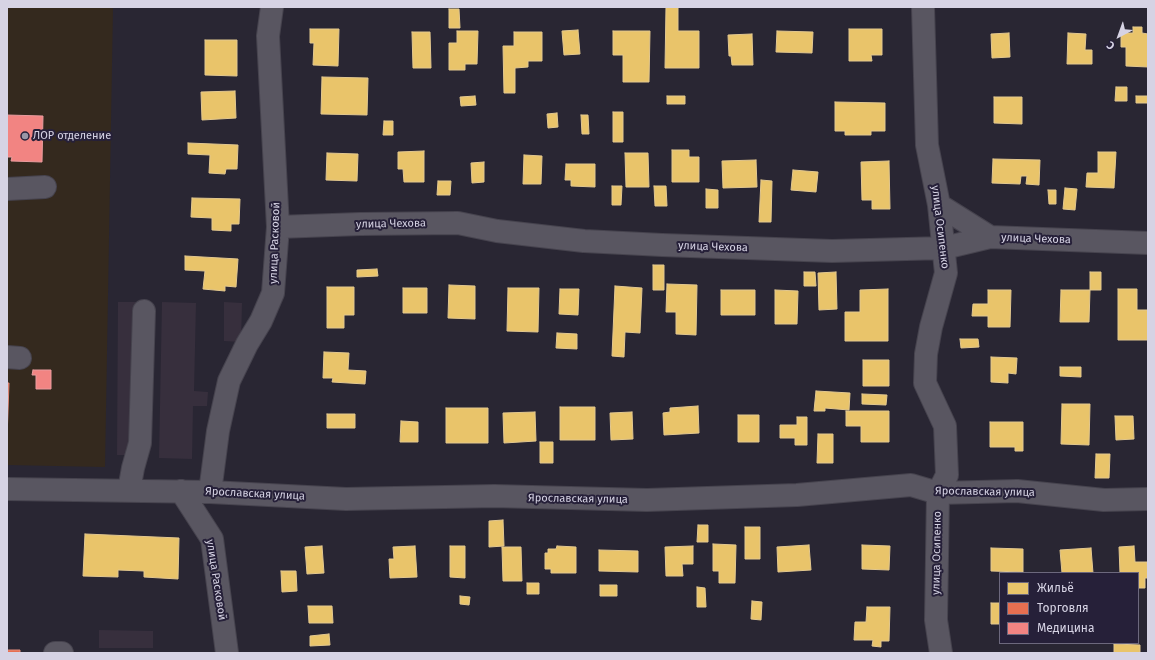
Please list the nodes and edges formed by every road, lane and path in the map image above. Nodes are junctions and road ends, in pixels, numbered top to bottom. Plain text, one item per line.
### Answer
1 (272, 7) edge
2 (923, 7) edge
3 (45, 187) dead end
4 (7, 189) edge
5 (940, 205) junction
6 (278, 227) junction
7 (990, 237) junction
8 (1148, 243) edge
9 (944, 248) junction
10 (144, 311) dead end
11 (7, 489) edge
12 (129, 490) junction
13 (181, 491) junction
14 (210, 492) junction
15 (938, 493) junction
16 (1148, 499) edge
17 (55, 652) edge
18 (62, 653) edge
19 (227, 653) edge
20 (941, 653) edge

1 - 6 street, улица Расковой
2 - 5 street, улица Осипенко
3 - 4 street
5 - 7 street
5 - 9 street, улица Осипенко
6 - 9 street, улица Чехова
6 - 14 street, улица Расковой
7 - 8 street, улица Чехова
7 - 9 street, улица Чехова
9 - 15 street, улица Осипенко
10 - 12 street
11 - 12 street, Ярославская улица
12 - 13 street, Ярославская улица
13 - 14 street, Ярославская улица
13 - 19 street, улица Расковой
14 - 15 street, Ярославская улица
15 - 16 street, Ярославская улица
15 - 20 street, улица Осипенко
17 - 18 street

